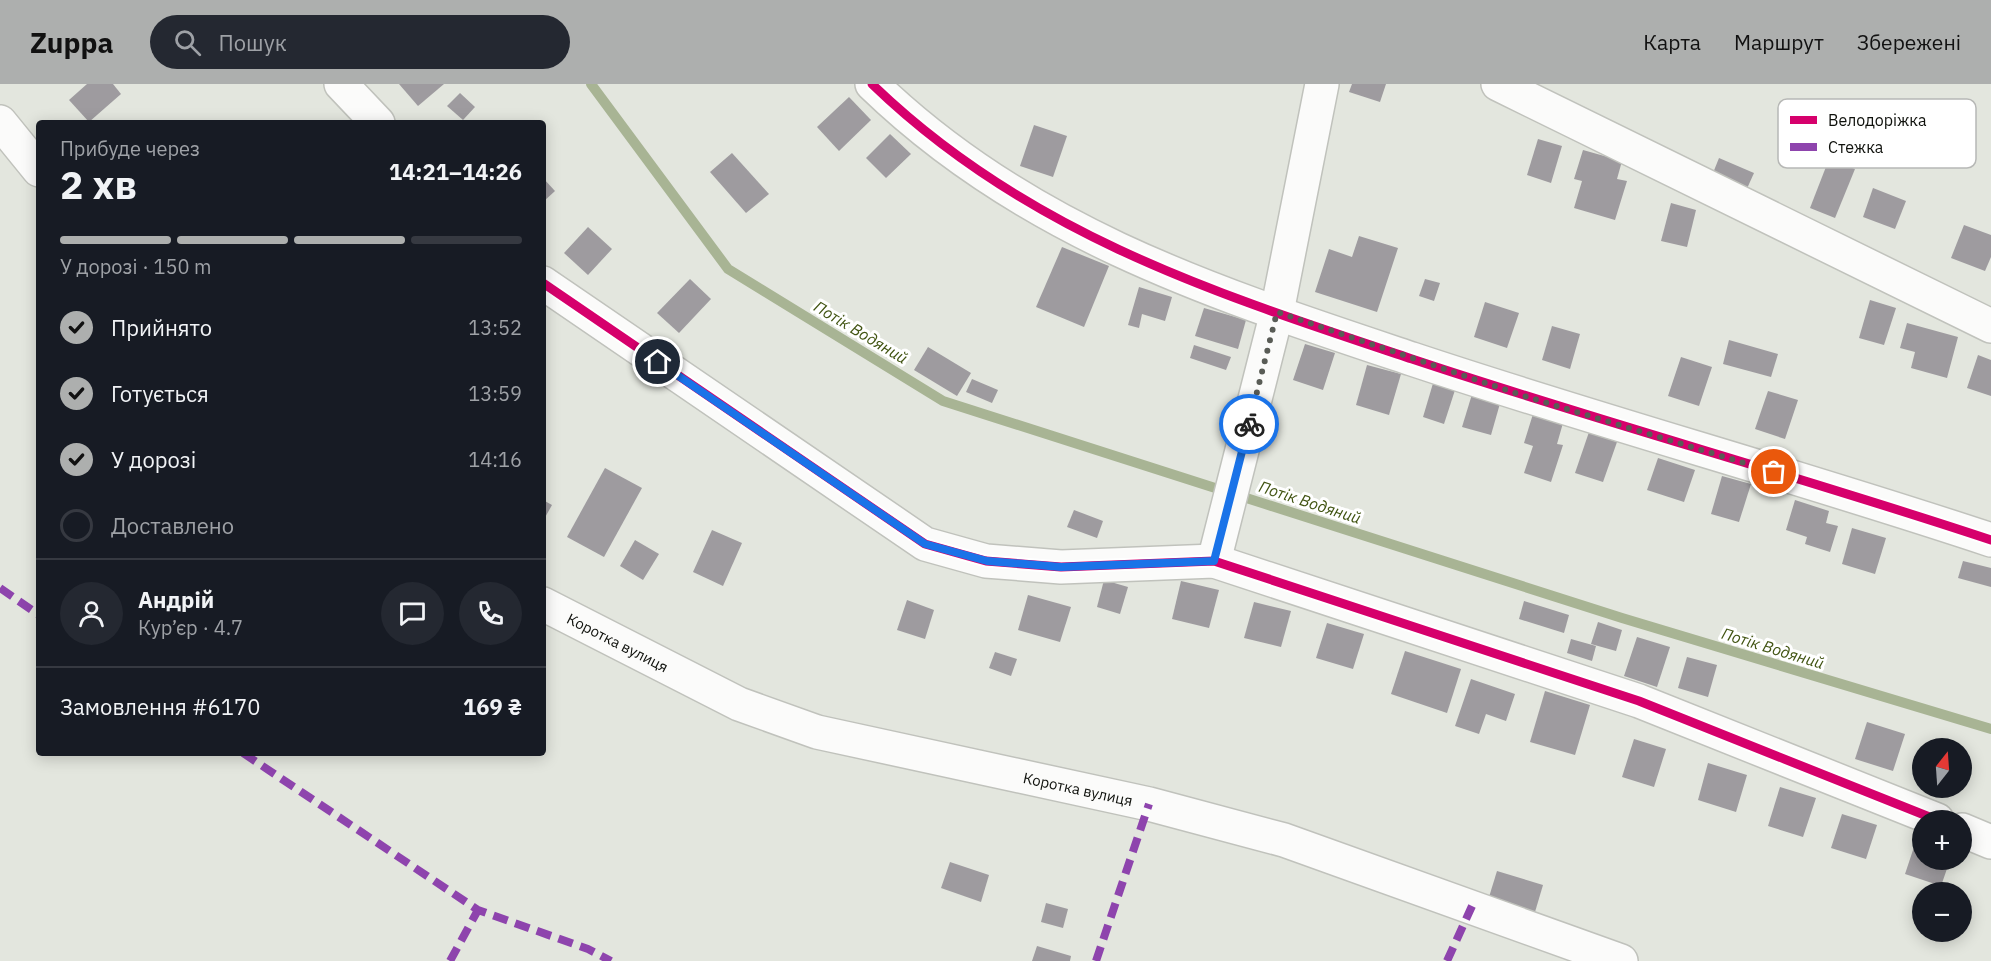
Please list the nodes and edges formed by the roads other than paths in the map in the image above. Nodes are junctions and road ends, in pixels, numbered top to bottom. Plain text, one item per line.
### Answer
1 (341, 84) edge
2 (872, 84) edge
3 (1322, 84) edge
4 (1498, 84) edge
5 (375, 120) edge
6 (0, 122) edge
7 (36, 166) edge
8 (546, 285) edge
9 (1277, 312) junction
10 (1991, 326) edge
11 (1991, 540) edge
12 (1214, 561) junction
13 (546, 606) edge
14 (1912, 810) edge
15 (1972, 835) edge
16 (1991, 842) edge
17 (1621, 961) edge

1 - 5 street
2 - 9 street
3 - 9 street
4 - 10 street
6 - 7 street
8 - 12 street
9 - 11 street
9 - 12 street
12 - 14 street
13 - 17 street, Коротка вулиця
15 - 16 street

